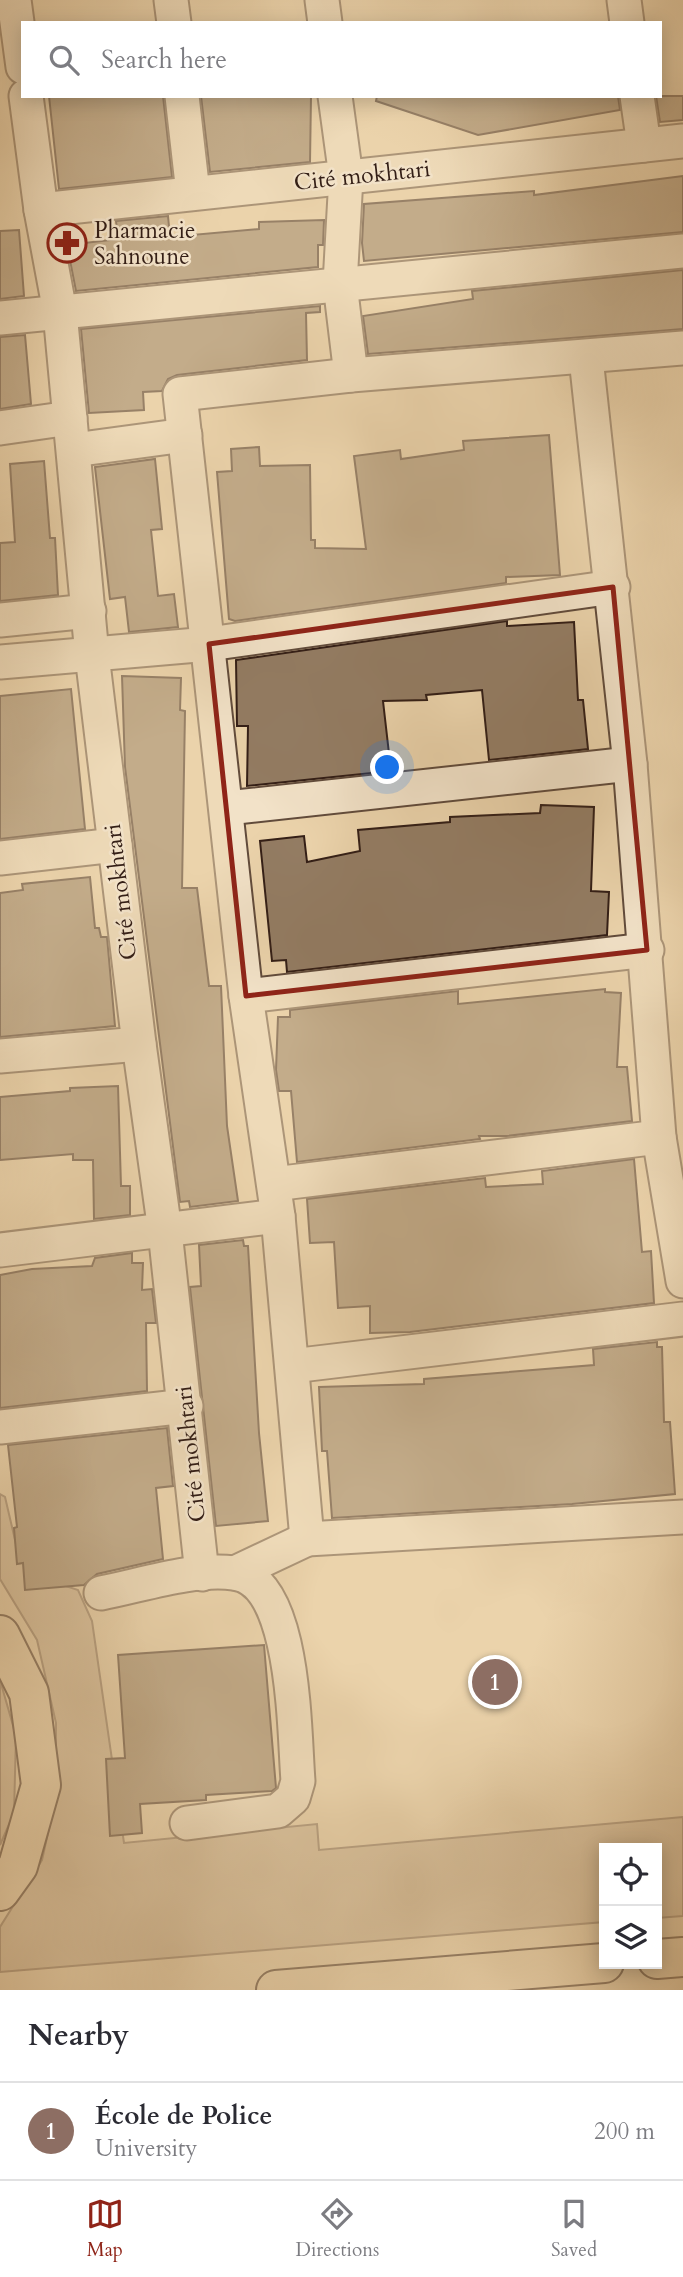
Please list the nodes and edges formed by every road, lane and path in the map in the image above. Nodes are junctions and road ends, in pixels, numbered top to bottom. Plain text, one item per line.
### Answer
1 (14, 0) edge
2 (171, 0) edge
3 (322, 0) edge
4 (624, 0) edge
5 (174, 21) edge
6 (325, 21) edge
7 (627, 21) edge
8 (21, 52) edge
9 (26, 98) edge
10 (182, 98) edge
11 (335, 98) edge
12 (638, 98) edge
13 (683, 141) edge
14 (645, 145) junction
15 (346, 177) junction
16 (193, 193) junction
17 (41, 209) junction
18 (683, 251) edge
19 (340, 284) junction
20 (60, 312) junction
21 (0, 318) edge
22 (683, 348) edge
23 (586, 358) junction
24 (351, 375) junction
25 (0, 428) edge
26 (72, 434) junction
27 (185, 435) junction
28 (613, 587) junction
29 (89, 611) junction
30 (0, 620) edge
31 (209, 644) junction
32 (92, 656) junction
33 (0, 662) edge
34 (630, 764) junction
35 (227, 808) junction
36 (115, 845) junction
37 (0, 858) edge
38 (647, 950) junction
39 (246, 996) junction
40 (139, 1044) junction
41 (0, 1056) edge
42 (659, 1137) junction
43 (274, 1184) junction
44 (278, 1216) junction
45 (166, 1231) junction
46 (0, 1250) edge
47 (683, 1281) edge
48 (683, 1319) edge
49 (292, 1366) junction
50 (186, 1406) junction
51 (0, 1427) edge
52 (683, 1517) edge
53 (307, 1539) junction
54 (235, 1573) junction
55 (202, 1574) junction
56 (101, 1593) dead end
57 (0, 1634) edge
58 (187, 1824) dead end
59 (0, 1891) edge
60 (683, 1957) edge
61 (662, 1959) edge
62 (599, 1963) edge
63 (276, 1990) edge

1 - 8 street
2 - 5 street
3 - 6 street
4 - 7 street
9 - 17 street, Cité mokhtari
10 - 16 street
11 - 15 street
12 - 14 street
13 - 14 street, Cité mokhtari
14 - 15 street, Cité mokhtari
15 - 16 street, Cité mokhtari
15 - 19 street
16 - 17 street, Cité mokhtari
17 - 20 street, Cité mokhtari
18 - 19 street
19 - 20 street
19 - 24 street
20 - 21 street
20 - 26 street, Cité mokhtari
22 - 23 street
23 - 24 street
23 - 28 street
24 - 27 street
25 - 26 street
26 - 27 street
26 - 29 street, Cité mokhtari
27 - 31 street
28 - 31 street
28 - 34 street
29 - 30 street
29 - 32 street, Cité mokhtari
31 - 32 street
31 - 35 street
32 - 33 street
32 - 36 street, Cité mokhtari
34 - 35 street
34 - 38 street
35 - 39 street
36 - 37 street
36 - 40 street, Cité mokhtari
38 - 39 street
38 - 42 street
39 - 43 street
40 - 41 street
40 - 45 street, Cité mokhtari
42 - 43 street
42 - 47 street
43 - 44 street
44 - 45 street
44 - 49 street
45 - 46 street
45 - 50 street, Cité mokhtari
48 - 49 street
49 - 53 street
50 - 51 street
50 - 55 street, Cité mokhtari
52 - 53 street
53 - 54 street
54 - 55 street
54 - 58 street
55 - 56 street
57 - 59 highway
60 - 61 highway
62 - 63 highway

